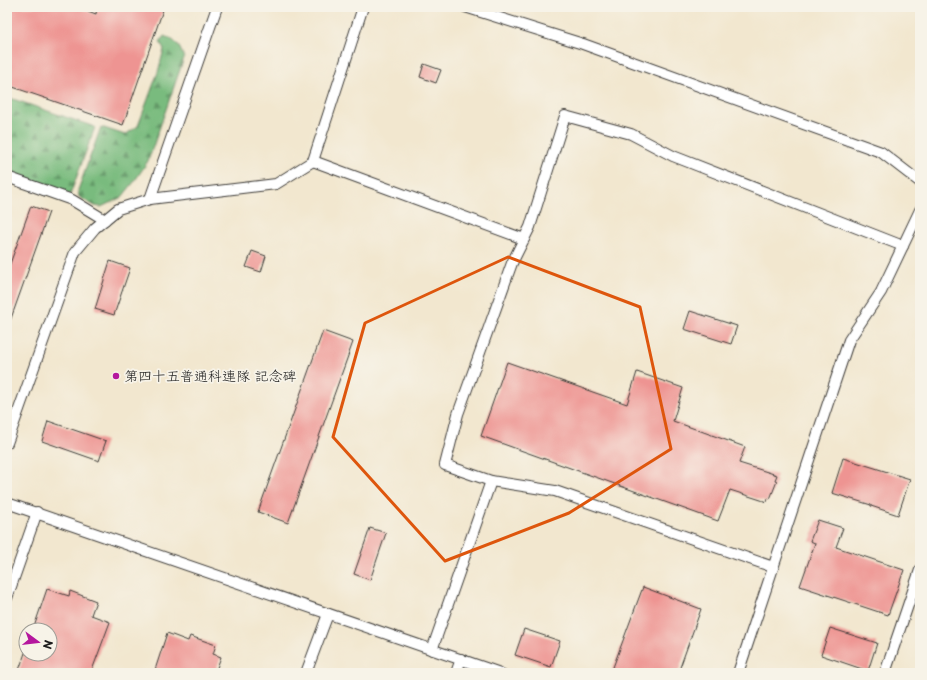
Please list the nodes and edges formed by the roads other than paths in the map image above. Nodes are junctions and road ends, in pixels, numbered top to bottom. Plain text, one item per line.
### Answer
1 (217, 7) edge
2 (363, 7) edge
3 (465, 7) edge
4 (313, 161) junction
5 (7, 177) edge
6 (920, 182) edge
7 (150, 199) junction
8 (920, 210) edge
9 (105, 220) junction
10 (524, 239) junction
11 (903, 246) junction
12 (7, 443) edge
13 (491, 481) junction
14 (7, 503) edge
15 (37, 512) junction
16 (773, 567) junction
17 (920, 570) edge
18 (7, 598) edge
19 (328, 614) junction
20 (432, 650) junction
21 (461, 659) junction
22 (306, 673) edge
23 (456, 673) edge
24 (500, 673) edge
25 (738, 673) edge
26 (885, 673) edge

1 - 7 lane
2 - 4 lane
3 - 6 lane
4 - 7 lane
4 - 10 lane
5 - 9 lane
7 - 9 lane
8 - 11 lane
9 - 12 lane
10 - 11 lane
10 - 13 lane
11 - 16 lane
13 - 16 lane
13 - 20 lane
14 - 15 lane
15 - 18 lane
15 - 19 lane
16 - 25 lane
17 - 26 lane
19 - 20 lane
19 - 22 lane
20 - 21 lane
21 - 23 lane
21 - 24 lane

